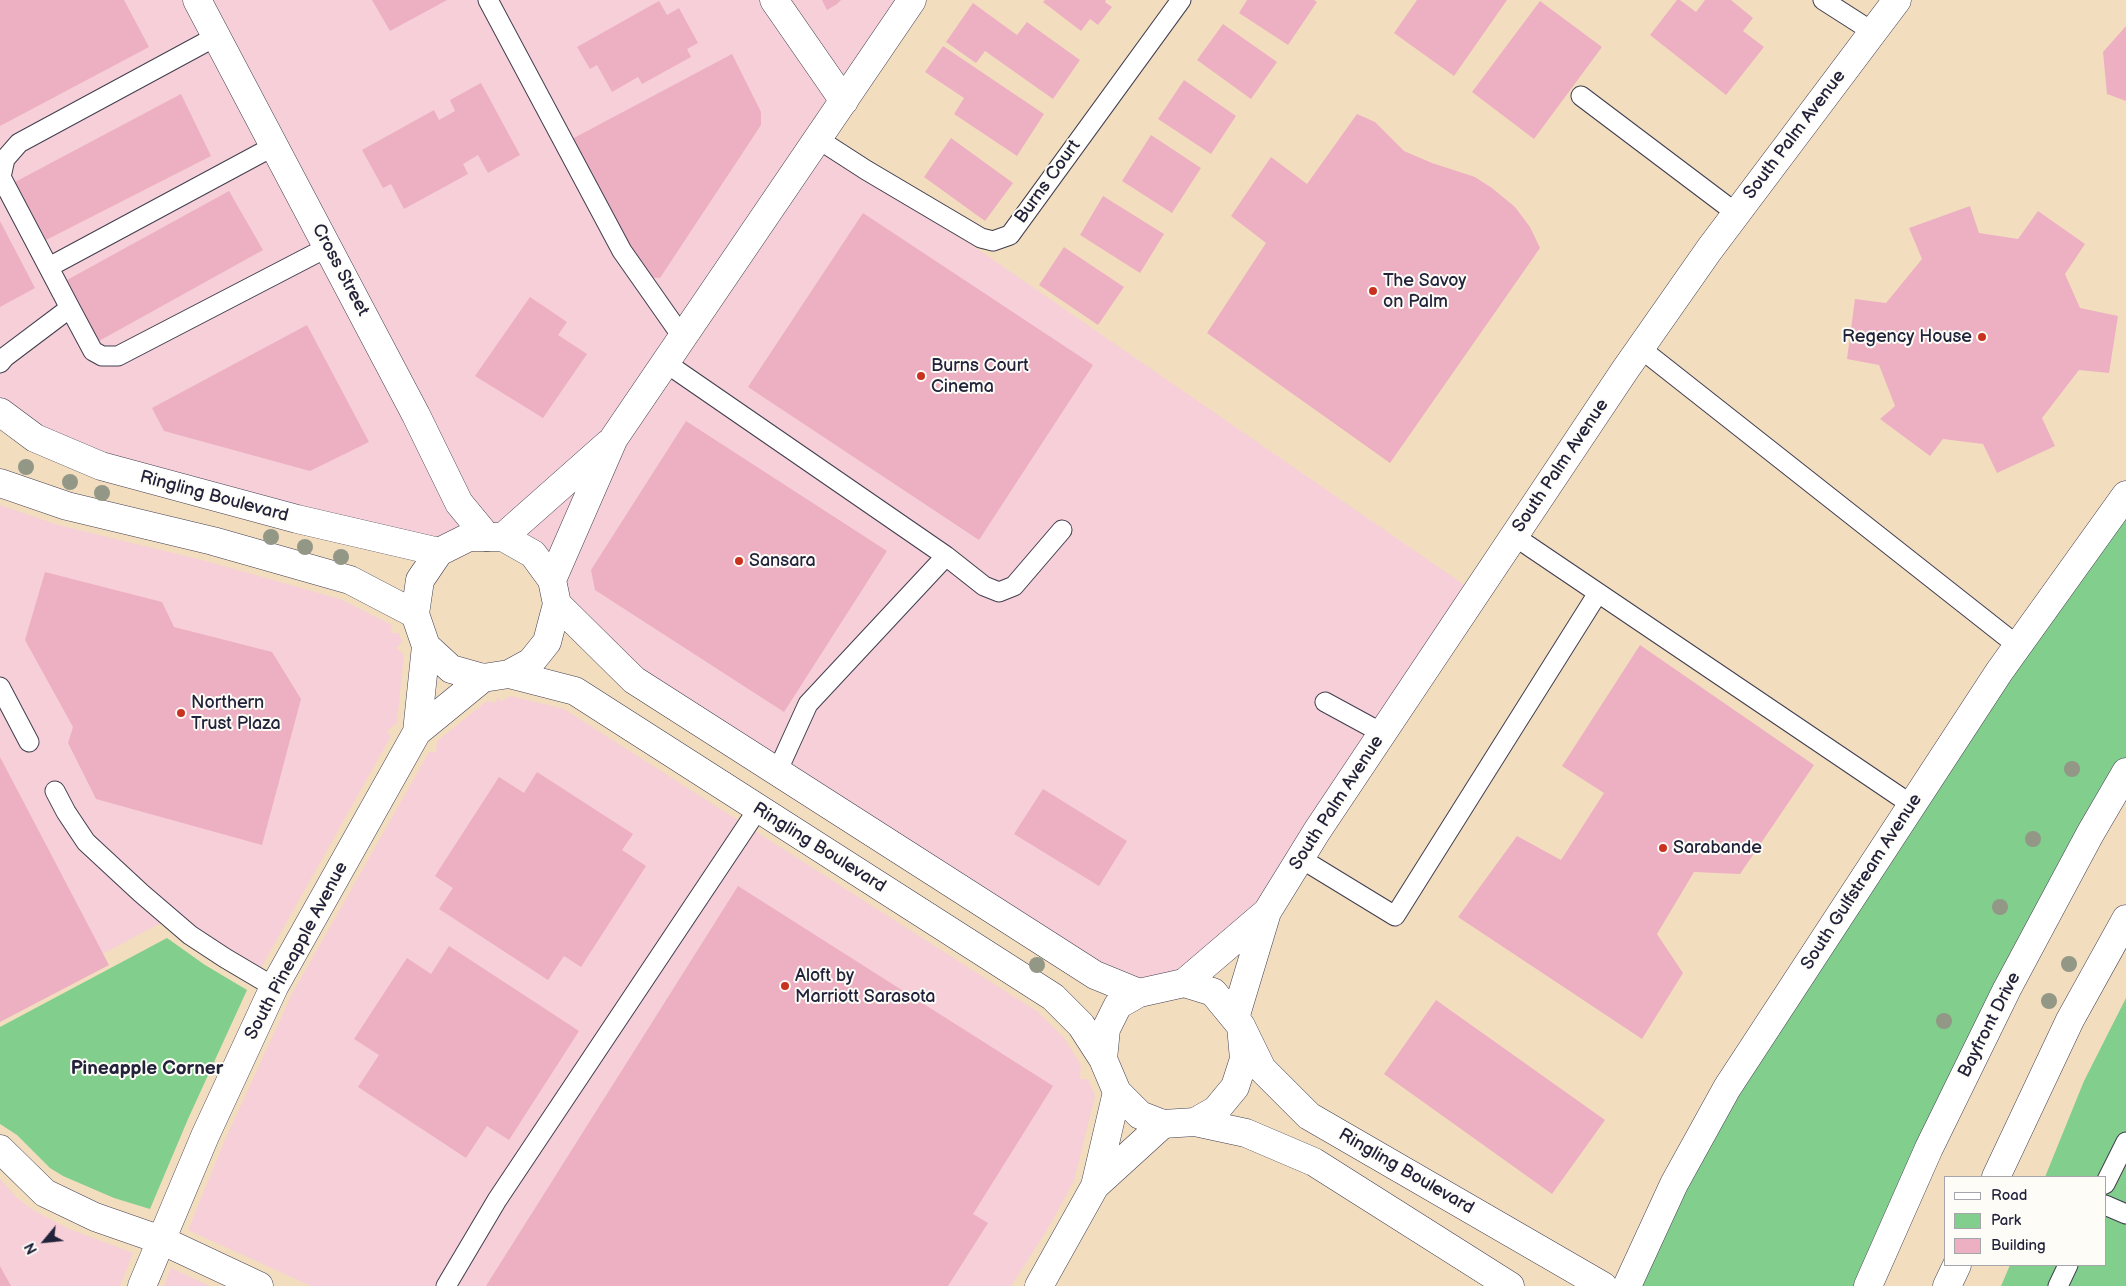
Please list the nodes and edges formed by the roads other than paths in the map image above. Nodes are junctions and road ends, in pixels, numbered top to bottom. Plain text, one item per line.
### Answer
1 (198, 0) edge
2 (488, 0) edge
3 (774, 0) edge
4 (912, 0) edge
5 (1181, 0) edge
6 (1823, 0) edge
7 (1897, 0) edge
8 (1873, 32) junction
9 (216, 36) junction
10 (1581, 96) dead end
11 (844, 101) junction
12 (818, 139) junction
13 (274, 146) junction
14 (1736, 213) junction
15 (328, 247) junction
16 (49, 267) junction
17 (70, 308) junction
18 (683, 338) junction
19 (1640, 348) junction
20 (0, 362) edge
21 (666, 363) junction
22 (0, 412) edge
23 (614, 438) junction
24 (0, 483) edge
25 (2126, 495) edge
26 (1062, 530) dead end
27 (1514, 536) junction
28 (495, 537) junction
29 (439, 552) junction
30 (946, 556) junction
31 (554, 592) junction
32 (1598, 592) junction
33 (415, 614) junction
34 (426, 646) junction
35 (2018, 646) junction
36 (496, 676) junction
37 (0, 687) edge
38 (1326, 702) dead end
39 (417, 732) junction
40 (1382, 733) junction
41 (29, 742) dead end
42 (777, 772) junction
43 (2126, 772) edge
44 (55, 791) dead end
45 (1912, 805) junction
46 (758, 809) junction
47 (1300, 858) junction
48 (1267, 912) junction
49 (2126, 919) edge
50 (1184, 982) junction
51 (274, 987) junction
52 (1139, 992) junction
53 (1238, 1022) junction
54 (1103, 1059) junction
55 (1117, 1092) junction
56 (1195, 1122) junction
57 (1162, 1124) junction
58 (2126, 1142) edge
59 (0, 1149) edge
60 (1996, 1176) edge
61 (2106, 1182) edge
62 (1094, 1186) junction
63 (2106, 1205) edge
64 (2126, 1214) edge
65 (161, 1240) junction
66 (1957, 1266) edge
67 (2068, 1266) edge
68 (142, 1286) edge
69 (259, 1286) edge
70 (446, 1286) edge
71 (1040, 1286) edge
72 (1510, 1286) edge
73 (1603, 1286) edge
74 (1627, 1286) edge
75 (1868, 1286) edge
76 (1947, 1286) edge
77 (2058, 1286) edge

1 - 9 street, Cross Street
2 - 18 lane
3 - 11 street
4 - 11 street
5 - 12 lane, Burns Court
6 - 8 lane
7 - 8 street, South Palm Avenue
8 - 14 street, South Palm Avenue
9 - 13 street, Cross Street
9 - 16 lane
10 - 14 lane
11 - 12 street
12 - 18 street
13 - 15 street, Cross Street
13 - 16 lane
14 - 19 street, South Palm Avenue
15 - 17 lane
15 - 28 street, Cross Street
16 - 17 lane
17 - 20 lane
18 - 21 street
19 - 27 street, South Palm Avenue
19 - 35 lane
21 - 23 street
21 - 30 lane
22 - 29 street, Ringling Boulevard
23 - 28 street
23 - 31 street, South Pineapple Avenue
24 - 33 street
25 - 35 street, South Gulfstream Avenue
26 - 30 lane
27 - 32 lane
27 - 40 street, South Palm Avenue
28 - 29 street, South Pineapple Avenue
28 - 31 street
29 - 33 street, South Pineapple Avenue
30 - 42 lane
31 - 36 street, South Pineapple Avenue
31 - 42 street
32 - 45 lane
32 - 47 lane
33 - 34 street, South Pineapple Avenue
34 - 36 street, South Pineapple Avenue
34 - 39 street, South Pineapple Avenue
35 - 45 street, South Gulfstream Avenue
36 - 39 street, South Pineapple Avenue
36 - 46 street, Ringling Boulevard
37 - 41 lane
38 - 40 lane
39 - 51 street, South Pineapple Avenue
40 - 47 street, South Palm Avenue
42 - 52 street
43 - 75 street, Bayfront Drive
44 - 51 lane
45 - 74 street, South Gulfstream Avenue
46 - 54 street, Ringling Boulevard
46 - 70 lane
47 - 48 street, South Palm Avenue
48 - 50 street, South Palm Avenue
48 - 53 street, South Palm Avenue
49 - 60 street
50 - 52 street, Ringling Boulevard
50 - 53 street, Ringling Boulevard
51 - 65 street, South Pineapple Avenue
52 - 54 street, Ringling Boulevard
53 - 56 street, Ringling Boulevard
53 - 73 street, Ringling Boulevard
54 - 55 street, Ringling Boulevard
55 - 57 street, Ringling Boulevard
55 - 62 street
56 - 57 street, Ringling Boulevard
56 - 72 street, Ringling Boulevard
57 - 62 street
58 - 61 lane
59 - 65 street
62 - 71 street
63 - 64 lane
65 - 68 street, South Pineapple Avenue
65 - 69 street
66 - 76 street
67 - 77 lane

